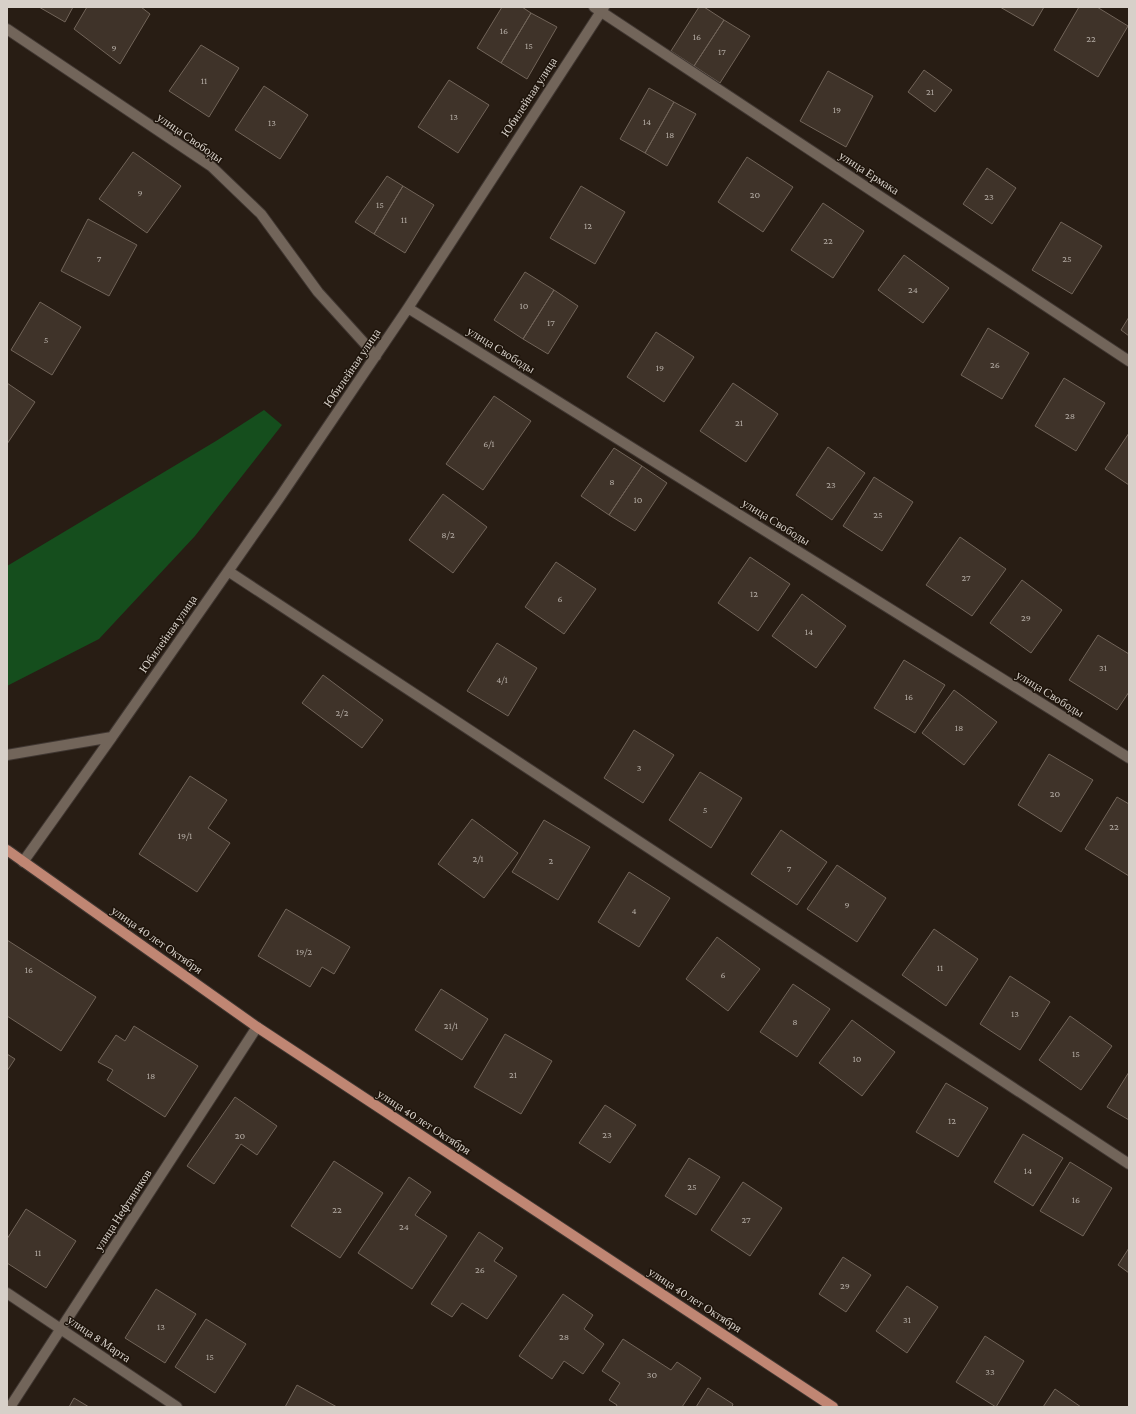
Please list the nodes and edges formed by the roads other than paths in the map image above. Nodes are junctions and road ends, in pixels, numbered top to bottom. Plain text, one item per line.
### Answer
1 (599, 8) edge
2 (7, 29) edge
3 (408, 308) junction
4 (376, 356) junction
5 (1129, 361) edge
6 (228, 571) junction
7 (112, 737) junction
8 (7, 755) edge
9 (1129, 758) edge
10 (7, 850) edge
11 (23, 862) junction
12 (257, 1027) junction
13 (1129, 1164) edge
14 (7, 1293) edge
15 (61, 1329) junction
16 (10, 1407) edge
17 (177, 1407) edge
18 (834, 1407) edge

1 - 3 street, Юбилейная улица
1 - 5 street, улица Ермака
2 - 4 street, улица Свободы
3 - 4 street, Юбилейная улица
3 - 9 street, улица Свободы
4 - 6 street, Юбилейная улица
6 - 7 street, Юбилейная улица
6 - 13 street
7 - 8 street
7 - 11 street, Юбилейная улица
10 - 11 main road, улица 40 лет Октября
11 - 12 main road, улица 40 лет Октября
12 - 15 street, улица Нефтяников
12 - 18 main road, улица 40 лет Октября
14 - 15 street, улица 8 Марта
15 - 16 street, улица Нефтяников
15 - 17 street, улица 8 Марта

